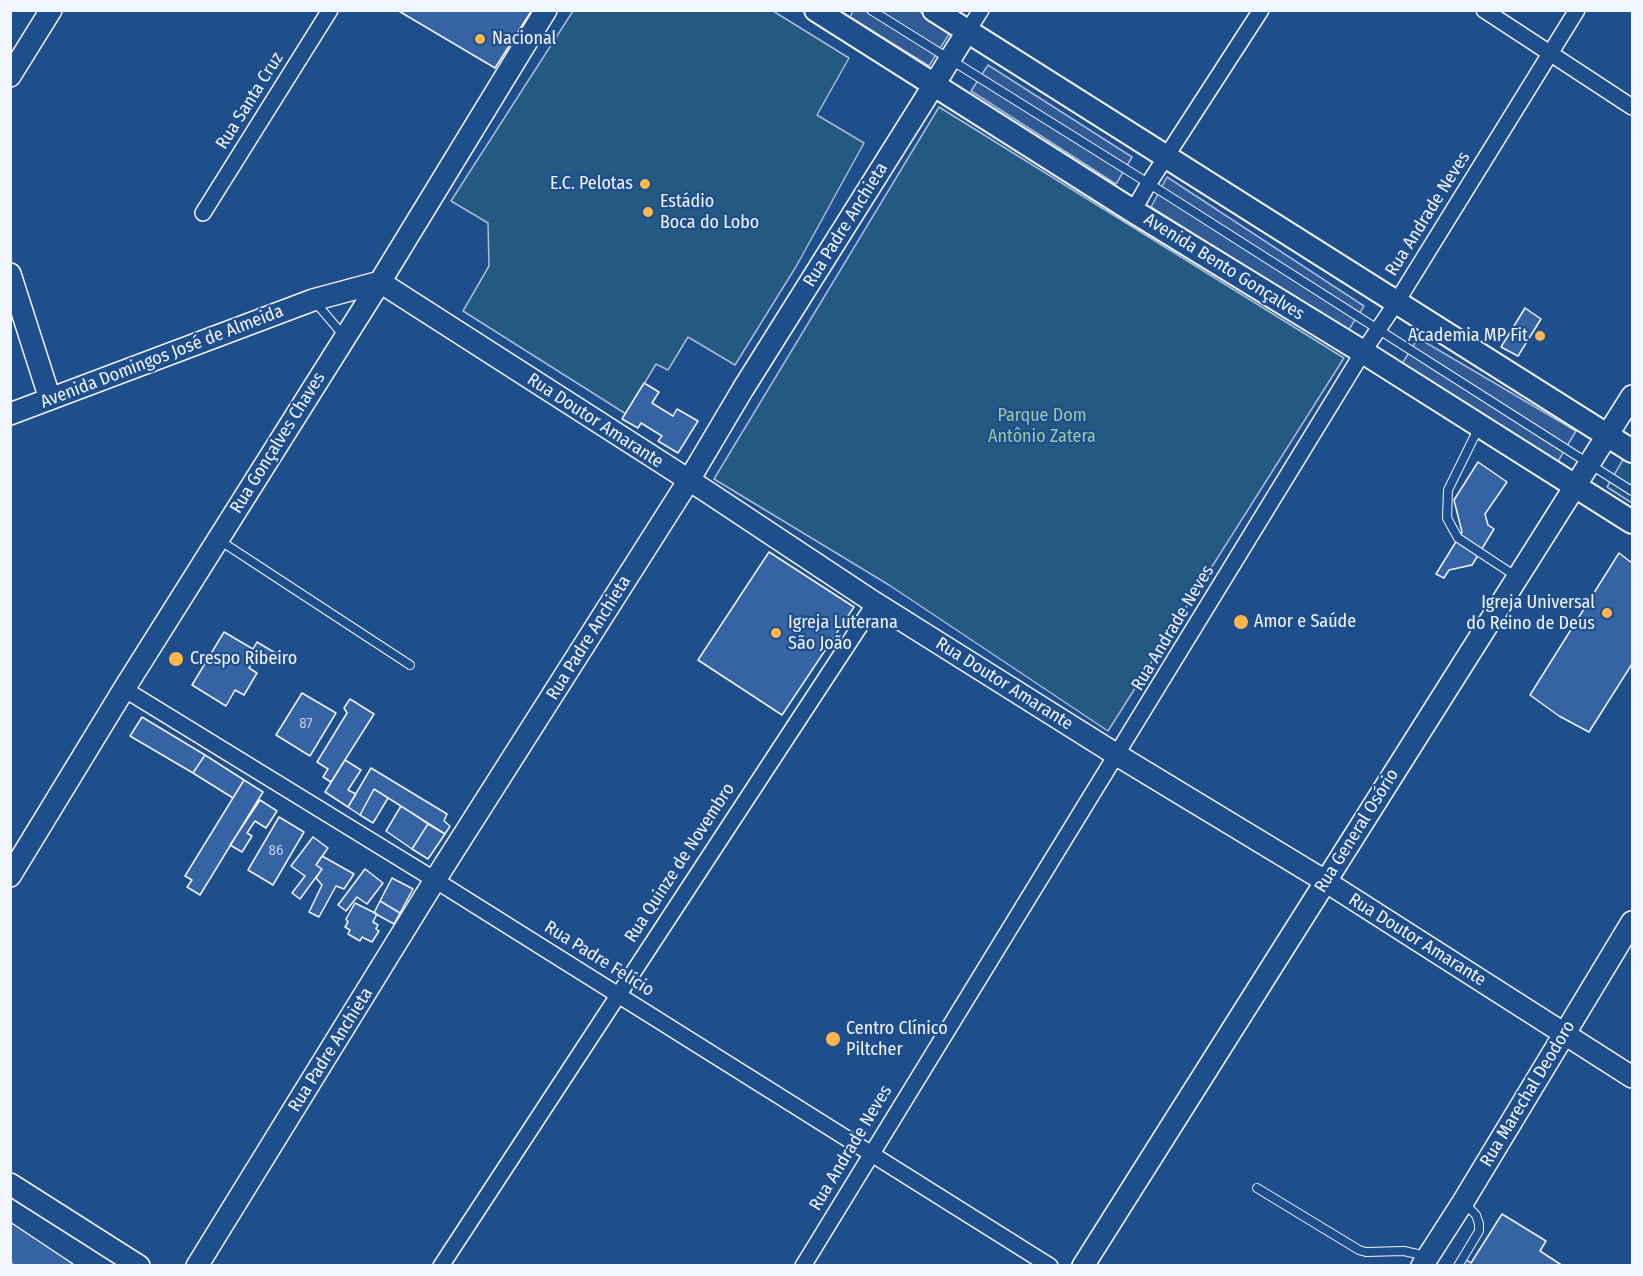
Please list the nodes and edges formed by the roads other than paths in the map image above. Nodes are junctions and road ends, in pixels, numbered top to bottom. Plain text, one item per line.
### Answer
1 (51, 10) edge
2 (330, 10) edge
3 (546, 10) edge
4 (871, 10) edge
5 (934, 10) edge
6 (981, 10) edge
7 (1261, 10) edge
8 (1484, 10) edge
9 (1577, 10) edge
10 (824, 13) edge
11 (967, 32) junction
12 (1549, 54) junction
13 (950, 60) junction
14 (10, 76) edge
15 (934, 85) junction
16 (1632, 107) edge
17 (1166, 157) junction
18 (1149, 183) junction
19 (1133, 211) junction
20 (203, 213) dead end
21 (10, 274) edge
22 (380, 282) junction
23 (313, 300) junction
24 (1396, 303) junction
25 (1378, 329) junction
26 (345, 337) junction
27 (1363, 352) junction
28 (1632, 396) edge
29 (50, 399) junction
30 (10, 414) edge
31 (1480, 426) junction
32 (1608, 435) junction
33 (1632, 451) edge
34 (1590, 465) junction
35 (689, 480) junction
36 (1576, 486) junction
37 (1632, 491) edge
38 (1632, 522) edge
39 (218, 539) junction
40 (1518, 578) junction
41 (875, 603) junction
42 (410, 665) dead end
43 (124, 689) junction
44 (1118, 755) junction
45 (10, 876) edge
46 (435, 880) junction
47 (1325, 881) junction
48 (1632, 922) edge
49 (618, 994) junction
50 (1564, 1033) junction
51 (1632, 1077) edge
52 (871, 1153) junction
53 (10, 1184) edge
54 (1257, 1188) dead end
55 (1463, 1202) junction
56 (1425, 1261) edge
57 (139, 1266) edge
58 (197, 1266) edge
59 (441, 1266) edge
60 (803, 1266) edge
61 (1050, 1266) edge
62 (1083, 1266) edge
63 (1458, 1266) edge

1 - 14 street
2 - 20 street, Rua Santa Cruz
3 - 22 street, Rua Gonçalves Chaves
4 - 13 lane
5 - 11 main road
6 - 11 street, Rua Padre Anchieta
7 - 17 street
8 - 12 street
9 - 12 street, Rua Andrade Neves
10 - 15 main road, Avenida Bento Gonçalves
11 - 13 street, Rua Padre Anchieta
11 - 17 main road
12 - 16 street
12 - 24 street, Rua Andrade Neves
13 - 15 street, Rua Padre Anchieta
13 - 18 lane
15 - 19 main road, Avenida Bento Gonçalves
15 - 35 street, Rua Padre Anchieta
17 - 18 street
17 - 24 main road
18 - 19 street
18 - 25 lane
19 - 27 main road, Avenida Bento Gonçalves
21 - 29 street
22 - 23 street, Avenida Domingos José de Almeida
22 - 26 street, Rua Gonçalves Chaves
22 - 35 street, Rua Doutor Amarante
23 - 26 lane
23 - 29 street, Avenida Domingos José de Almeida
24 - 25 street, Rua Andrade Neves
24 - 32 main road
25 - 27 street, Rua Andrade Neves
25 - 34 lane
26 - 39 street, Rua Gonçalves Chaves
27 - 31 main road, Avenida Bento Gonçalves
27 - 44 street, Rua Andrade Neves
28 - 32 street, Rua General Osório
29 - 30 street, Avenida Domingos José de Almeida
31 - 36 main road, Avenida Bento Gonçalves
31 - 40 lane
32 - 33 main road
32 - 34 street, Rua General Osório
34 - 36 street, Rua General Osório
34 - 37 lane
35 - 41 street, Rua Doutor Amarante
35 - 46 street, Rua Padre Anchieta
36 - 38 main road, Avenida Bento Gonçalves
36 - 40 street, Rua General Osório
39 - 42 lane
39 - 43 street, Rua Gonçalves Chaves
40 - 47 street, Rua General Osório
41 - 44 street, Rua Doutor Amarante
41 - 49 street, Rua Quinze de Novembro
43 - 45 street, Rua Gonçalves Chaves
43 - 46 street, Rua Padre Felício
44 - 47 street, Rua Doutor Amarante
44 - 52 street, Rua Andrade Neves
46 - 49 street, Rua Padre Felício
46 - 58 street, Rua Padre Anchieta
47 - 50 street, Rua Doutor Amarante
47 - 62 street, Rua General Osório
48 - 50 street, Rua Marechal Deodoro
49 - 52 street, Rua Padre Felício
49 - 59 street, Rua Quinze de Novembro
50 - 51 street, Rua Doutor Amarante
50 - 55 street, Rua Marechal Deodoro
52 - 60 street, Rua Andrade Neves
52 - 61 street, Rua Padre Felício
53 - 57 street
54 - 56 lane
55 - 56 street, Rua Marechal Deodoro
55 - 63 lane

